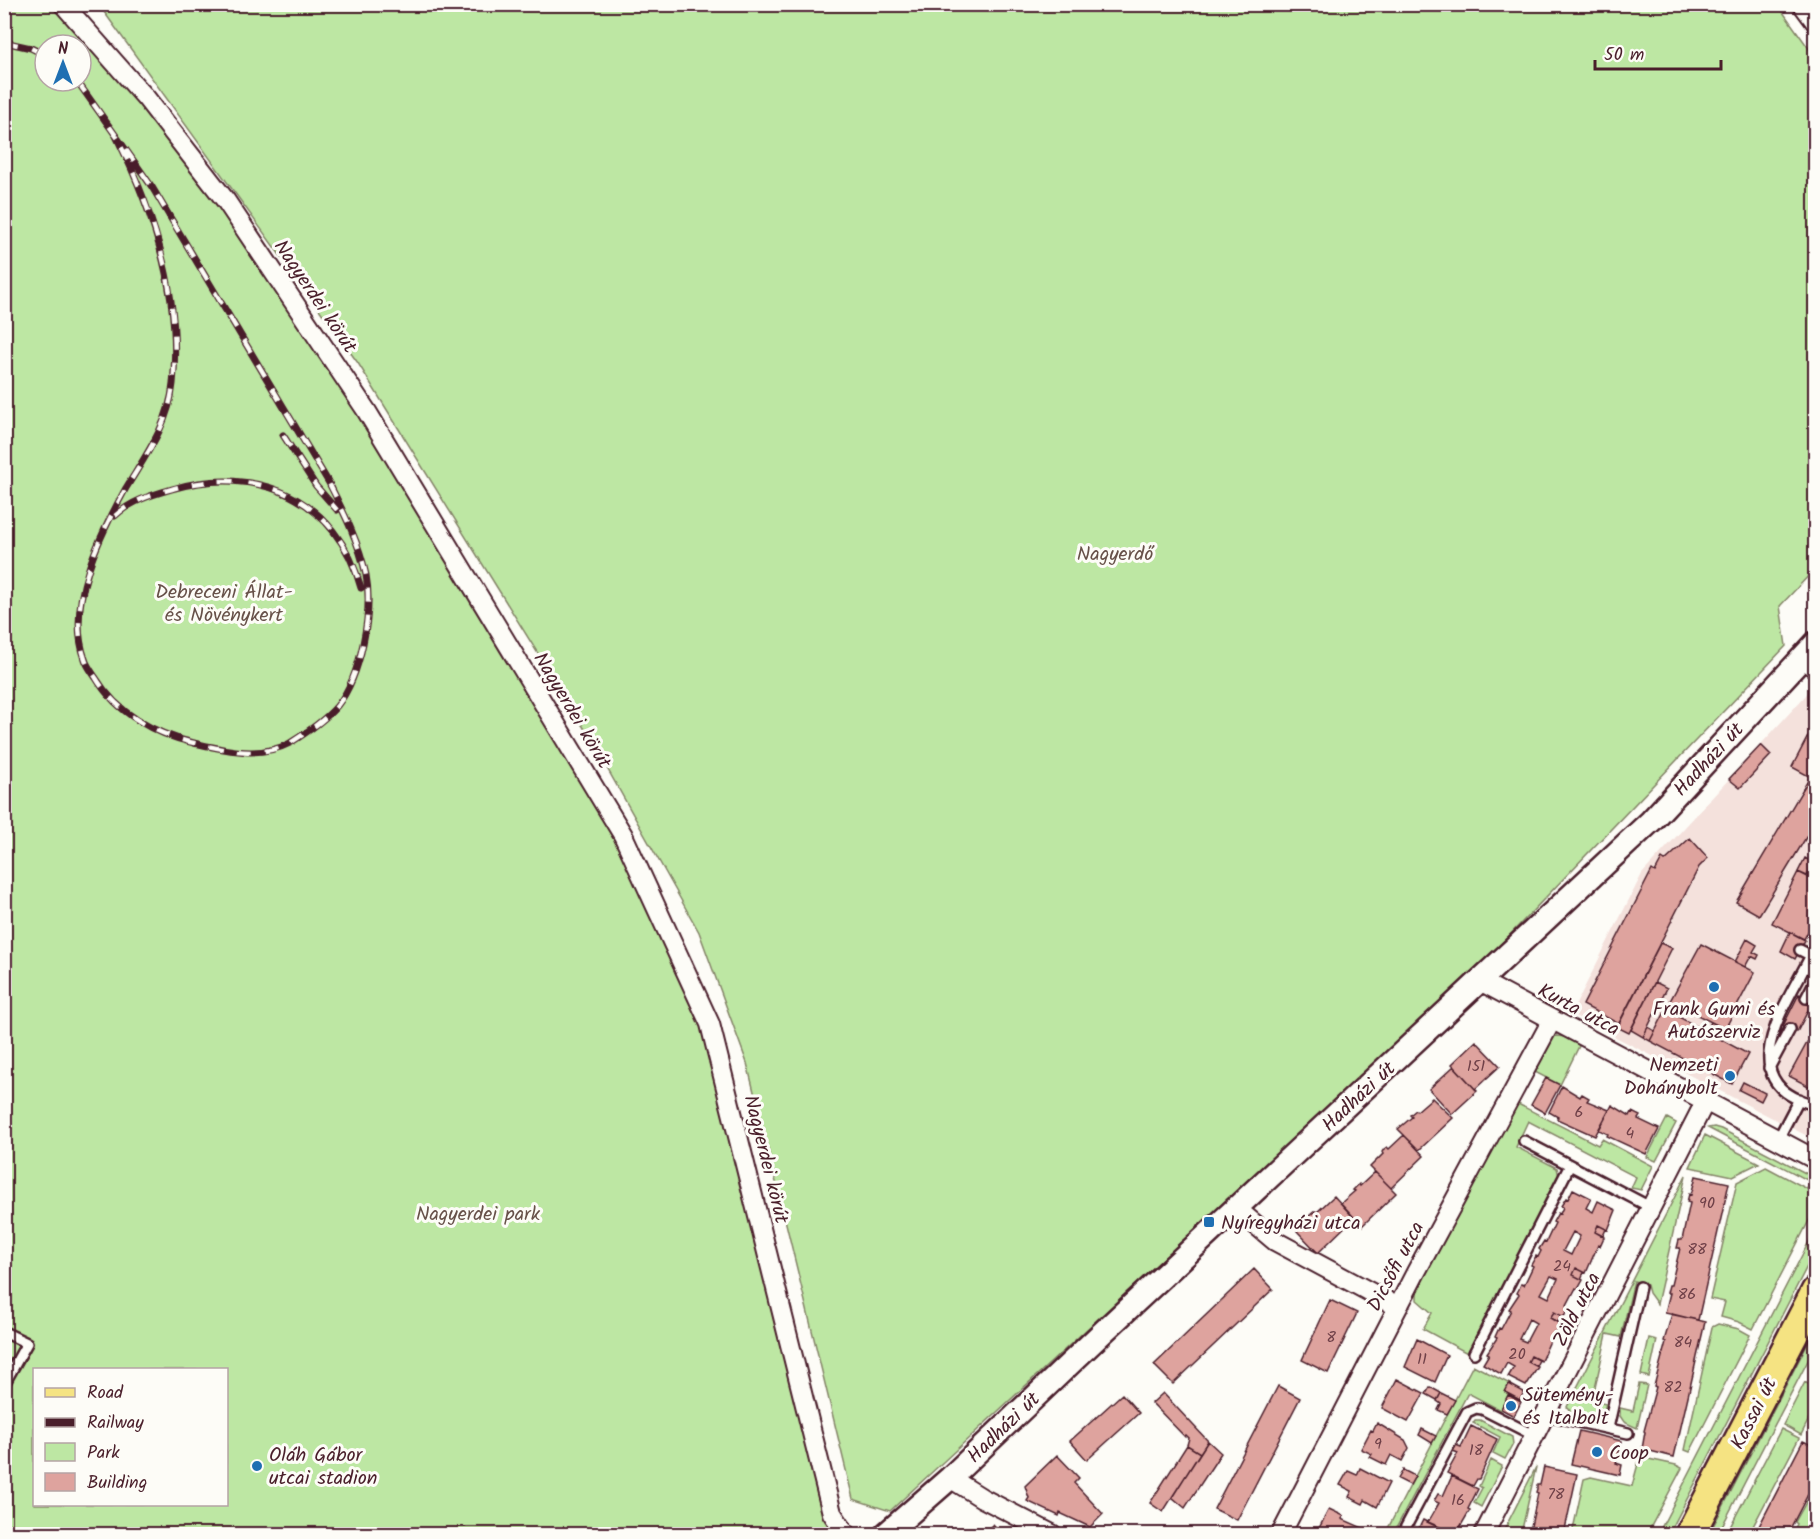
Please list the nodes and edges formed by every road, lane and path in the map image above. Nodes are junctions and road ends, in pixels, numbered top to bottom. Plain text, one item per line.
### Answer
1 (63, 4) edge
2 (1802, 4) edge
3 (1815, 23) edge
4 (1815, 643) edge
5 (1807, 667) edge
6 (1800, 950) dead end
7 (1813, 957) edge
8 (1815, 979) edge
9 (1480, 981) junction
10 (1806, 998) dead end
11 (1552, 1020) junction
12 (1790, 1029) dead end
13 (1769, 1068) junction
14 (1799, 1100) junction
15 (1705, 1102) junction
16 (1815, 1105) edge
17 (1524, 1141) dead end
18 (1777, 1141) junction
19 (1815, 1160) edge
20 (1570, 1165) junction
21 (1652, 1208) junction
22 (1237, 1209) junction
23 (1640, 1287) dead end
24 (1815, 1291) edge
25 (1398, 1307) junction
26 (4, 1332) edge
27 (1474, 1353) dead end
28 (4, 1384) edge
29 (1547, 1415) junction
30 (1608, 1428) junction
31 (1629, 1433) dead end
32 (1535, 1436) junction
33 (950, 1478) junction
34 (846, 1534) edge
35 (886, 1534) edge
36 (1052, 1534) edge
37 (1281, 1534) edge
38 (1402, 1534) edge
39 (1484, 1534) edge
40 (1690, 1534) edge

1 - 34 street, Nagyerdei körút
2 - 3 street
4 - 5 street, Hadházi út
5 - 9 street, Hadházi út
6 - 7 lane
7 - 13 lane
8 - 10 lane
9 - 11 street, Kurta utca
9 - 22 street, Hadházi út
11 - 15 street, Kurta utca
11 - 25 street, Dicsőfi utca
12 - 13 lane
13 - 14 lane
14 - 16 lane
14 - 18 lane
15 - 18 street, Kurta utca
15 - 21 street, Zöld utca
17 - 20 lane
18 - 19 street, Kurta utca
20 - 21 lane
20 - 27 lane
21 - 29 street, Zöld utca
22 - 25 street
22 - 33 street, Hadházi út
23 - 30 lane
24 - 40 main road, Kassai út
25 - 37 street, Dicsőfi utca
26 - 28 lane
29 - 30 lane
29 - 32 street, Zöld utca
30 - 31 lane
32 - 38 lane
32 - 39 street, Zöld utca
33 - 35 street, Hadházi út
33 - 36 street

